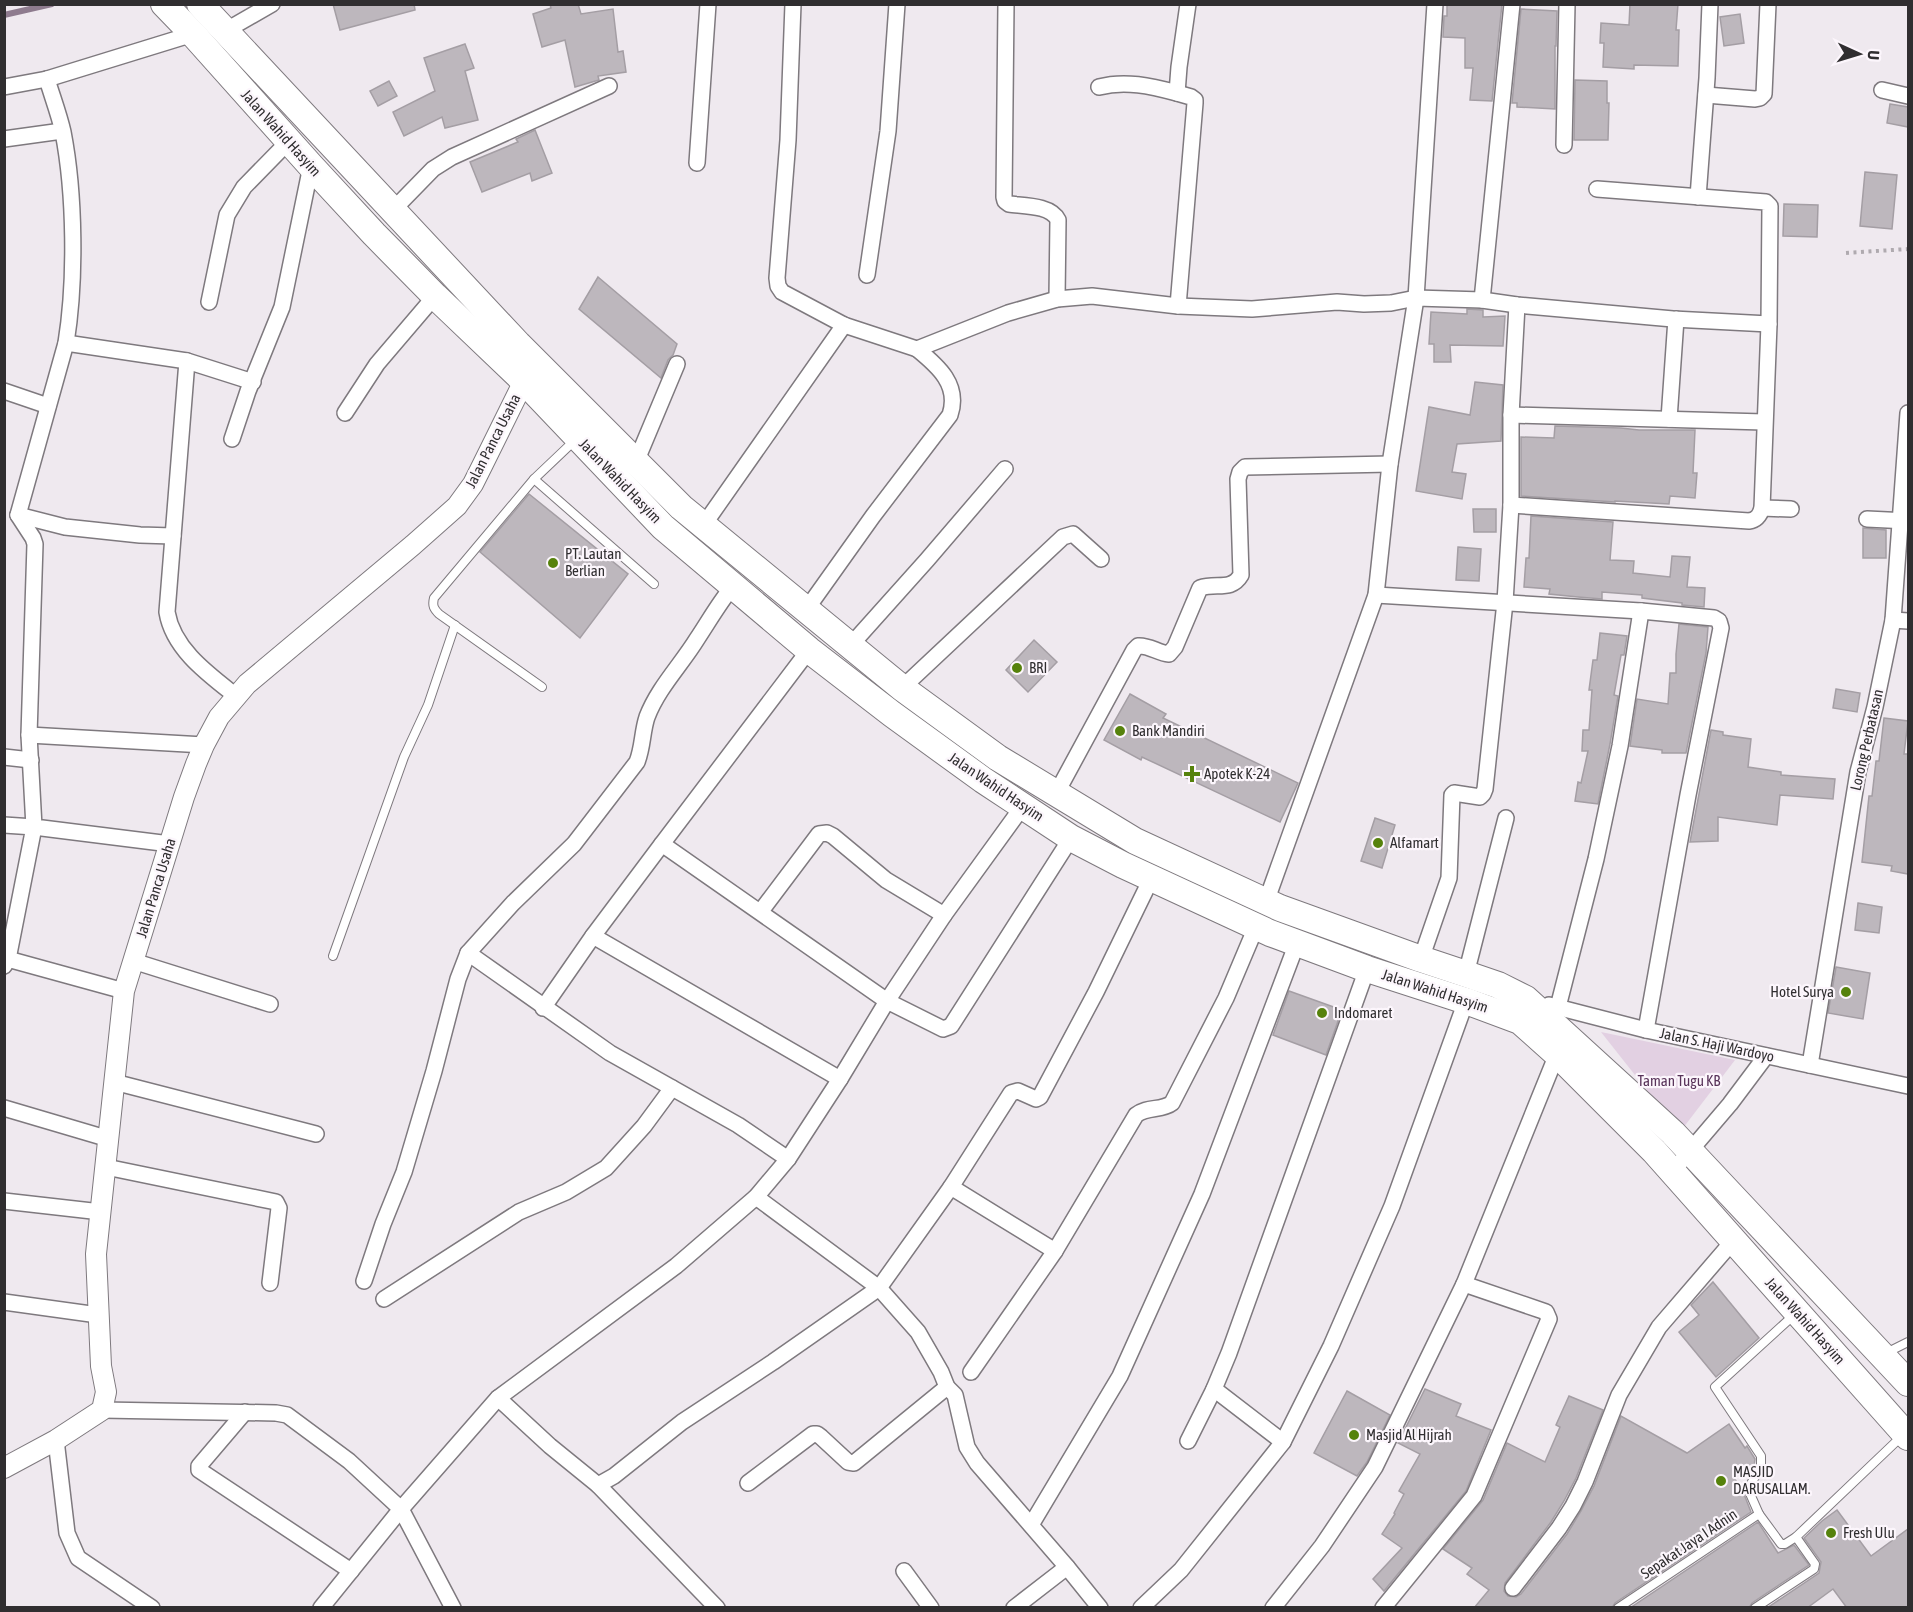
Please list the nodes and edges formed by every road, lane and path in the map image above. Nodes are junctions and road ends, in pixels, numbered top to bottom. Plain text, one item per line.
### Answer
1 (164, 4) edge
2 (200, 4) edge
3 (272, 4) edge
4 (708, 4) edge
5 (793, 4) edge
6 (897, 4) edge
7 (1006, 4) edge
8 (1188, 4) edge
9 (1435, 4) edge
10 (1512, 4) edge
11 (1567, 4) edge
12 (1710, 4) edge
13 (1768, 4) edge
14 (225, 31) junction
15 (193, 34) junction
16 (47, 79) junction
17 (609, 86) dead end
18 (4, 87) edge
19 (1099, 87) dead end
20 (1882, 90) dead end
21 (1177, 93) junction
22 (1706, 95) junction
23 (1908, 96) edge
24 (63, 130) junction
25 (4, 139) edge
26 (289, 141) junction
27 (1564, 145) dead end
28 (697, 163) dead end
29 (310, 166) junction
30 (1597, 189) dead end
31 (1698, 197) junction
32 (393, 210) junction
33 (1908, 249) edge
34 (1846, 253) dead end
35 (867, 275) dead end
36 (435, 296) junction
37 (1416, 298) junction
38 (1057, 299) junction
39 (1482, 300) junction
40 (209, 302) dead end
41 (1517, 305) junction
42 (1178, 306) junction
43 (1676, 319) junction
44 (1769, 324) junction
45 (844, 325) junction
46 (66, 343) junction
47 (917, 349) junction
48 (187, 361) junction
49 (677, 364) dead end
50 (253, 381) junction
51 (524, 381) junction
52 (4, 391) edge
53 (48, 406) junction
54 (345, 413) dead end
55 (1908, 413) edge
56 (1510, 416) junction
57 (1669, 419) junction
58 (1764, 422) junction
59 (1908, 423) edge
60 (577, 437) junction
61 (232, 439) dead end
62 (636, 462) junction
63 (1390, 464) junction
64 (1005, 469) dead end
65 (534, 478) junction
66 (1511, 505) junction
67 (1762, 508) junction
68 (1791, 509) dead end
69 (18, 514) junction
70 (1867, 519) dead end
71 (1905, 521) edge
72 (704, 526) junction
73 (173, 536) junction
74 (1101, 559) dead end
75 (654, 584) dead end
76 (733, 586) junction
77 (1376, 595) junction
78 (1505, 602) junction
79 (806, 610) junction
80 (1641, 611) junction
81 (1901, 620) edge
82 (455, 626) junction
83 (850, 646) junction
84 (809, 650) junction
85 (542, 687) dead end
86 (902, 688) junction
87 (236, 696) junction
88 (29, 735) junction
89 (204, 746) junction
90 (4, 757) edge
91 (31, 760) junction
92 (1056, 794) junction
93 (1023, 806) junction
94 (1506, 818) dead end
95 (4, 825) edge
96 (34, 827) junction
97 (1071, 838) junction
98 (170, 843) junction
99 (662, 844) junction
100 (1151, 879) junction
101 (1266, 902) junction
102 (761, 912) junction
103 (944, 915) junction
104 (1256, 927) junction
105 (593, 936) junction
106 (1298, 943) junction
107 (468, 953) junction
108 (333, 956) dead end
109 (1421, 959) junction
110 (6, 961) edge
111 (133, 961) junction
112 (1367, 969) junction
113 (1466, 974) junction
114 (124, 991) junction
115 (1526, 999) junction
116 (887, 1001) junction
117 (1466, 1001) junction
118 (270, 1004) dead end
119 (1558, 1007) junction
120 (543, 1008) junction
121 (1646, 1030) junction
122 (1557, 1054) junction
123 (1766, 1056) junction
124 (1810, 1065) junction
125 (840, 1079) junction
126 (114, 1082) junction
127 (1908, 1086) edge
128 (672, 1088) junction
129 (4, 1107) edge
130 (316, 1134) dead end
131 (109, 1139) junction
132 (1690, 1153) junction
133 (788, 1159) junction
134 (106, 1167) junction
135 (1672, 1172) junction
136 (951, 1186) junction
137 (756, 1197) junction
138 (4, 1201) edge
139 (101, 1212) junction
140 (1733, 1240) junction
141 (1054, 1251) junction
142 (364, 1281) dead end
143 (270, 1283) dead end
144 (1464, 1284) junction
145 (879, 1288) junction
146 (384, 1299) dead end
147 (4, 1302) edge
148 (1798, 1312) junction
149 (98, 1314) junction
150 (1908, 1342) edge
151 (1883, 1354) junction
152 (971, 1372) dead end
153 (1908, 1383) edge
154 (946, 1387) junction
155 (1214, 1389) junction
156 (498, 1398) junction
157 (102, 1410) junction
158 (245, 1412) junction
159 (1907, 1435) edge
160 (56, 1440) junction
161 (1188, 1441) dead end
162 (1282, 1442) junction
163 (4, 1468) edge
164 (748, 1483) dead end
165 (598, 1485) junction
166 (401, 1509) junction
167 (1759, 1514) junction
168 (1030, 1525) junction
169 (1796, 1537) junction
170 (1068, 1567) junction
171 (351, 1571) junction
172 (904, 1571) dead end
173 (1513, 1588) dead end
174 (152, 1608) edge
175 (321, 1608) edge
176 (453, 1608) edge
177 (717, 1608) edge
178 (931, 1608) edge
179 (1014, 1608) edge
180 (1100, 1608) edge
181 (1141, 1608) edge
182 (1273, 1608) edge
183 (1383, 1608) edge
184 (1617, 1608) edge
185 (1755, 1608) edge

1 - 15 highway, Jalan Wahid Hasyim
2 - 14 highway, Jalan Wahid Hasyim
3 - 14 street
4 - 28 street
5 - 45 street
6 - 35 street
7 - 38 street
8 - 21 street
9 - 37 street
10 - 39 street
11 - 27 street
12 - 22 street
13 - 22 street
14 - 32 highway, Jalan Wahid Hasyim
15 - 16 street
15 - 26 highway, Jalan Wahid Hasyim
16 - 18 street
16 - 24 street
17 - 32 street
19 - 21 street
20 - 23 street
21 - 42 street
22 - 31 street
24 - 25 street
24 - 46 street
26 - 29 highway, Jalan Wahid Hasyim
26 - 40 street
29 - 36 highway, Jalan Wahid Hasyim
29 - 50 street
30 - 31 street
31 - 44 street
32 - 62 highway, Jalan Wahid Hasyim
33 - 34 path
36 - 51 highway, Jalan Wahid Hasyim
36 - 54 street
37 - 39 street
37 - 42 street
37 - 63 street
38 - 42 street
38 - 47 street
39 - 41 street
41 - 43 street
41 - 56 street
43 - 44 street
43 - 57 street
44 - 58 street
45 - 47 street
45 - 72 street
46 - 48 street
46 - 53 street
47 - 79 street
48 - 50 street
48 - 73 street
49 - 62 street
50 - 61 street
51 - 60 highway, Jalan Wahid Hasyim
51 - 87 street, Jalan Panca Usaha
52 - 53 street
53 - 69 street
55 - 59 street, Lorong Perbatasan
56 - 57 street
56 - 66 street
57 - 58 street
58 - 67 street
59 - 71 street, Lorong Perbatasan
60 - 65 lane
60 - 76 highway, Jalan Wahid Hasyim
62 - 72 highway, Jalan Wahid Hasyim
63 - 77 street
63 - 92 street
64 - 83 street
65 - 75 lane
65 - 82 lane
66 - 67 street
66 - 78 street
67 - 68 street
69 - 73 street
69 - 88 street
70 - 71 street
71 - 81 street, Lorong Perbatasan
72 - 79 highway, Jalan Wahid Hasyim
73 - 87 street
74 - 86 street
76 - 84 highway, Jalan Wahid Hasyim
76 - 107 street
77 - 78 street
77 - 101 street
78 - 80 street
78 - 109 street
79 - 83 highway, Jalan Wahid Hasyim
80 - 119 street
80 - 121 street
81 - 124 street, Lorong Perbatasan
82 - 85 lane
82 - 108 lane
83 - 86 highway, Jalan Wahid Hasyim
84 - 93 highway, Jalan Wahid Hasyim
84 - 99 street
86 - 92 highway, Jalan Wahid Hasyim
87 - 89 street, Jalan Panca Usaha
88 - 89 street
88 - 91 street
89 - 98 street, Jalan Panca Usaha
90 - 91 street
91 - 96 street
92 - 101 highway, Jalan Wahid Hasyim
93 - 97 highway, Jalan Wahid Hasyim
93 - 103 street
94 - 113 street
95 - 96 street
96 - 98 street
96 - 110 street
97 - 100 highway, Jalan Wahid Hasyim
97 - 116 street
98 - 111 street, Jalan Panca Usaha
99 - 102 street
99 - 105 street
100 - 104 highway, Jalan Wahid Hasyim
100 - 136 street
101 - 109 highway, Jalan Wahid Hasyim
102 - 103 street
102 - 116 street
103 - 116 street
104 - 106 highway, Jalan Wahid Hasyim
104 - 141 street
105 - 120 street
105 - 125 street
106 - 112 highway, Jalan Wahid Hasyim
106 - 168 street
107 - 120 street
107 - 142 street
109 - 113 highway, Jalan Wahid Hasyim
110 - 114 street
111 - 114 street, Jalan Panca Usaha
111 - 118 street
112 - 117 highway, Jalan Wahid Hasyim
112 - 155 street
113 - 115 highway, Jalan Wahid Hasyim
114 - 126 street, Jalan Panca Usaha
115 - 119 street, Jalan S. Haji Wardoyo
115 - 132 highway, Jalan Wahid Hasyim
116 - 125 street
117 - 122 highway, Jalan Wahid Hasyim
117 - 162 street
119 - 121 street, Jalan S. Haji Wardoyo
120 - 128 street
121 - 123 street, Jalan S. Haji Wardoyo
122 - 135 highway, Jalan Wahid Hasyim
122 - 144 street
123 - 124 street, Jalan S. Haji Wardoyo
123 - 132 street
124 - 127 street, Jalan S. Haji Wardoyo
125 - 133 street
126 - 130 street
126 - 131 street, Jalan Panca Usaha
128 - 133 street
128 - 146 street
129 - 131 street
131 - 134 street, Jalan Panca Usaha
132 - 135 street
132 - 151 highway, Jalan Wahid Hasyim
133 - 137 street
134 - 139 street, Jalan Panca Usaha
134 - 143 street
135 - 140 highway, Jalan Wahid Hasyim
136 - 141 street
136 - 145 street
137 - 145 street
137 - 156 street
138 - 139 street
139 - 149 street, Jalan Panca Usaha
140 - 148 highway, Jalan Wahid Hasyim
140 - 173 street
141 - 152 street
144 - 182 street
144 - 183 street
145 - 154 street
145 - 165 street
147 - 149 street
148 - 159 highway, Jalan Wahid Hasyim
148 - 167 lane
149 - 157 street, Jalan Panca Usaha
150 - 151 lane
151 - 153 highway, Jalan Wahid Hasyim
154 - 164 street
154 - 168 street
155 - 161 street
155 - 162 street
156 - 165 street
156 - 166 street
157 - 158 street
157 - 160 street
158 - 166 street
158 - 171 street
159 - 169 lane
160 - 163 street
160 - 174 street
162 - 181 street
165 - 177 street
166 - 171 street
166 - 176 street
167 - 169 lane, Sepakat Jaya I Adnin
167 - 184 lane, Sepakat Jaya I Adnin
168 - 170 street
169 - 185 lane
170 - 179 street
170 - 180 street
171 - 175 street
172 - 178 street

